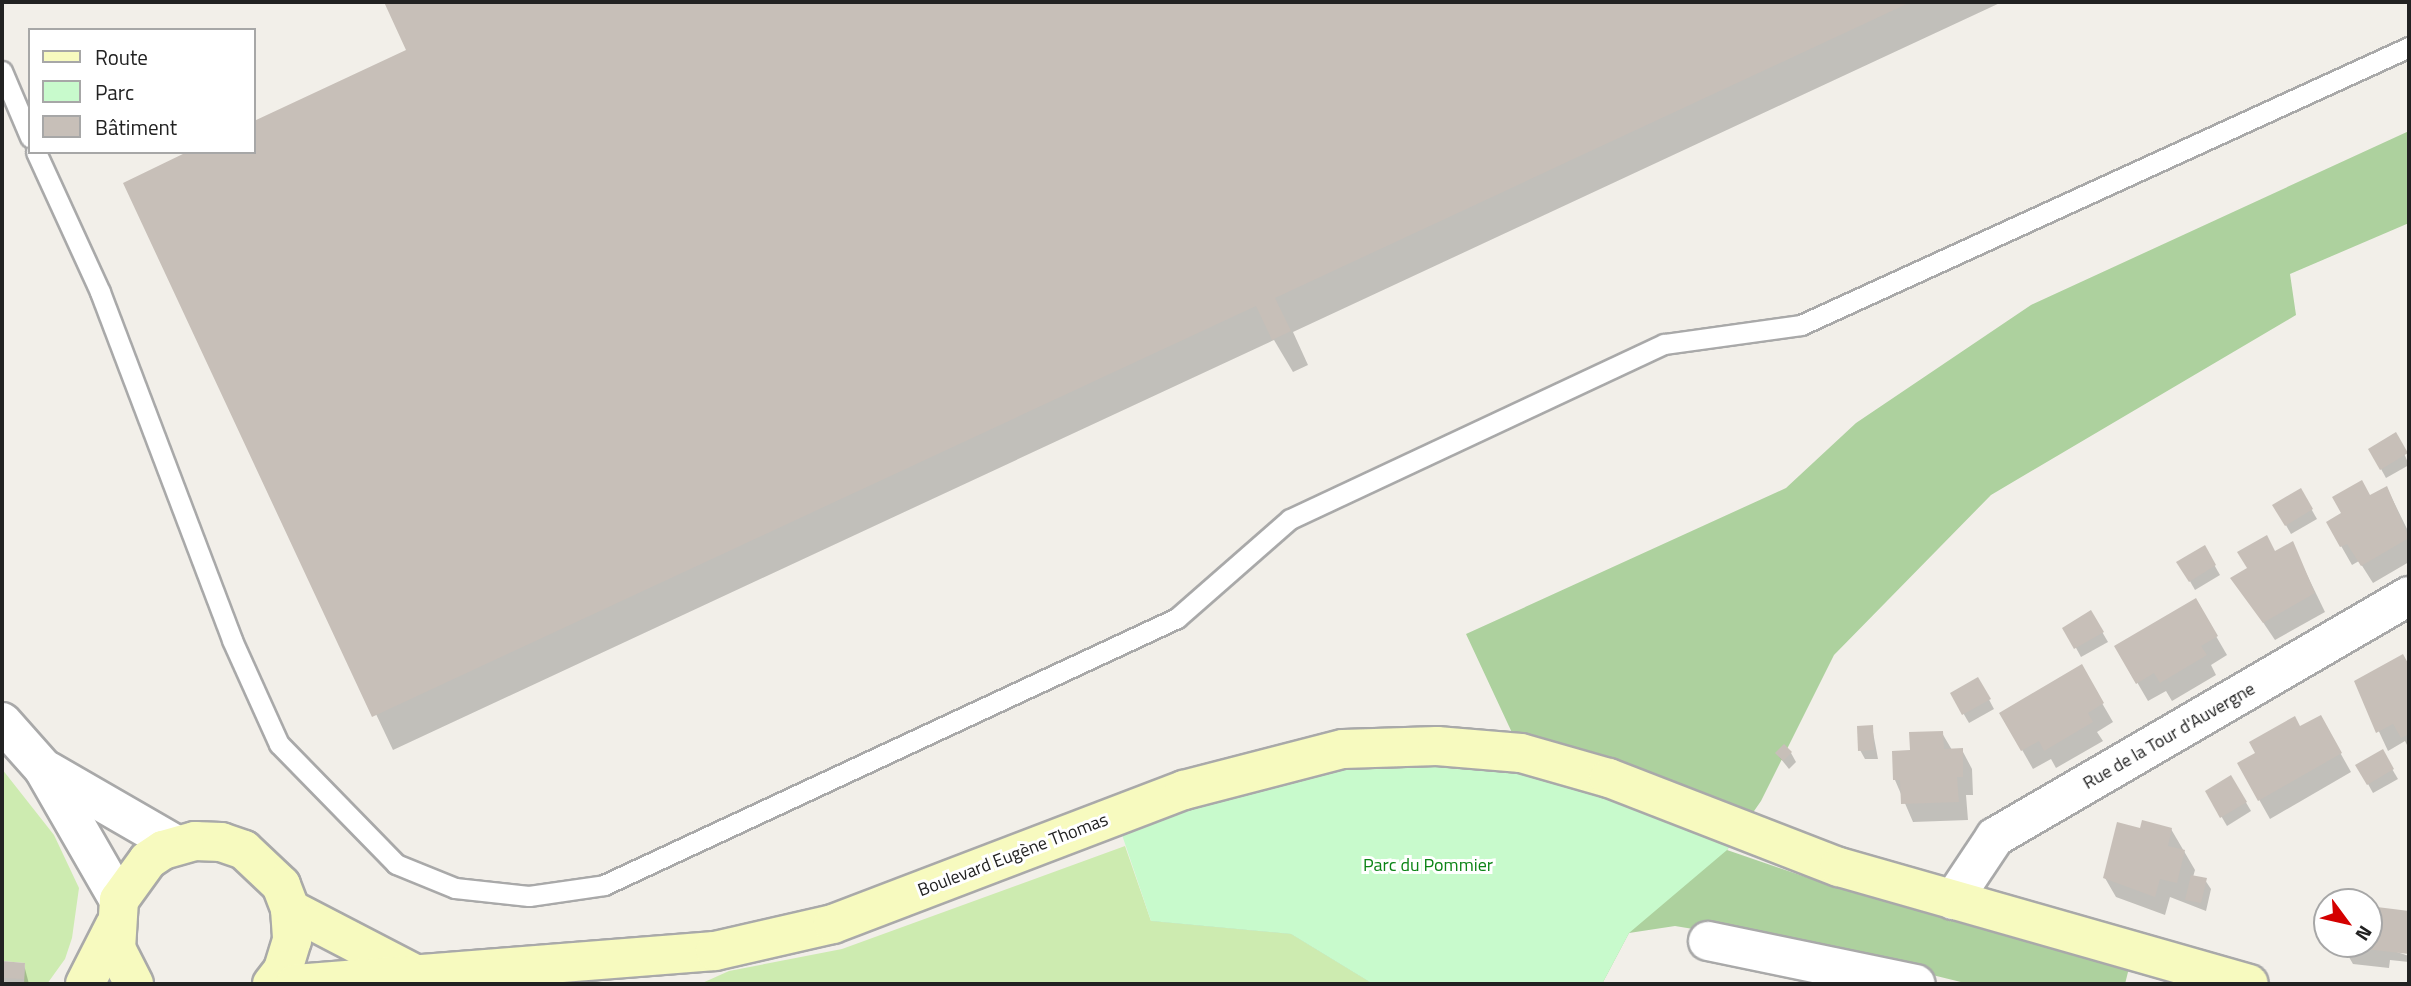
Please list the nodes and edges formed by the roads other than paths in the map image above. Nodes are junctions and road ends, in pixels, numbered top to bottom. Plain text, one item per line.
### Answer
1 (2409, 47) edge
2 (2, 71) edge
3 (28, 132) edge
4 (37, 154) edge
5 (2409, 596) edge
6 (2, 722) edge
7 (43, 768) junction
8 (176, 845) junction
9 (1954, 900) junction
10 (290, 909) junction
11 (117, 913) junction
12 (1709, 941) dead end
13 (412, 973) junction
14 (2187, 976) edge
15 (85, 984) edge
16 (134, 984) edge
17 (272, 984) edge
18 (295, 984) edge
19 (1916, 984) edge
20 (2249, 984) edge

1 - 4 lane
2 - 3 lane
5 - 9 street, Rue de la Tour d'Auvergne
6 - 7 street
7 - 8 street
7 - 11 street
8 - 10 main road
8 - 11 main road
9 - 13 main road, Boulevard Eugène Thomas
9 - 14 main road
10 - 13 main road, Boulevard Eugène Thomas
10 - 17 main road
11 - 15 main road
11 - 16 main road
12 - 19 street
13 - 18 main road, Boulevard Eugène Thomas
14 - 20 main road

